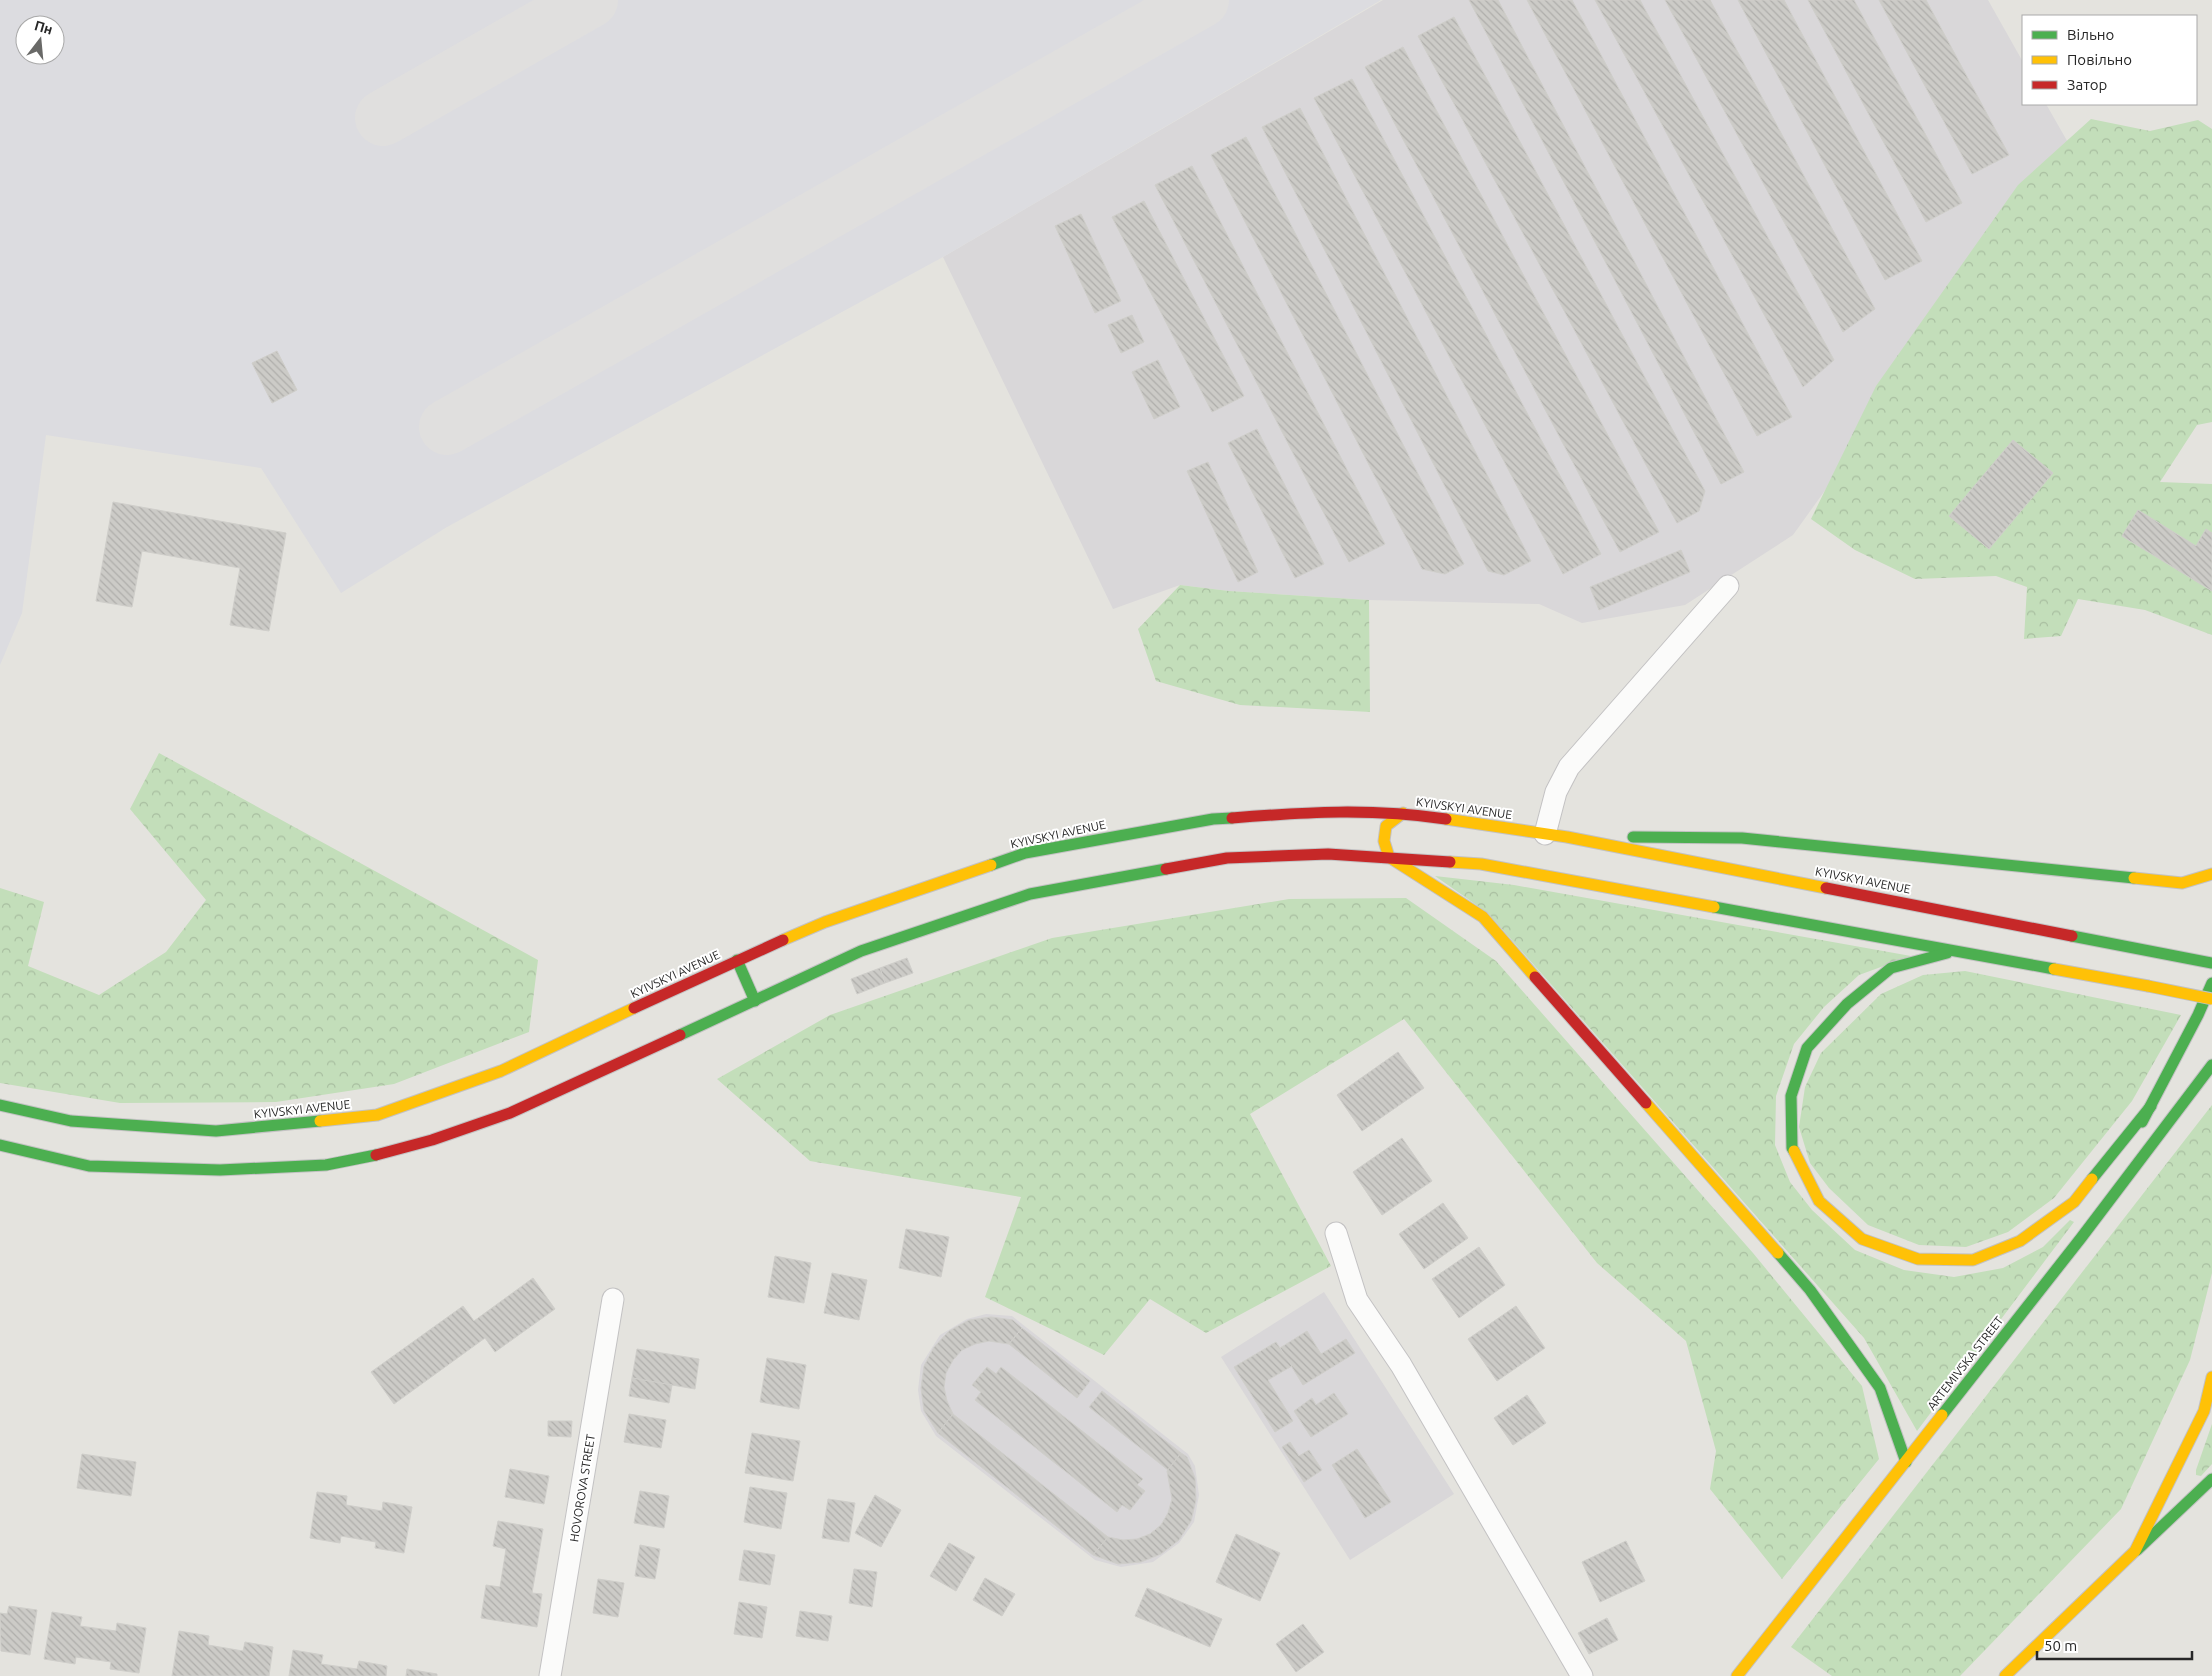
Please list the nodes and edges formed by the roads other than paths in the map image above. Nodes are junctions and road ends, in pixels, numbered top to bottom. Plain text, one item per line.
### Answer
1 (1728, 586) dead end
2 (1326, 811) junction
3 (1403, 813) junction
4 (1341, 823) dead end
5 (1545, 834) junction
6 (1567, 837) junction
7 (1341, 839) dead end
8 (1328, 854) junction
9 (1389, 857) junction
10 (2212, 874) edge
11 (1954, 951) junction
12 (737, 960) junction
13 (2212, 963) edge
14 (2212, 983) edge
15 (2212, 999) edge
16 (755, 1001) junction
17 (2212, 1065) edge
18 (0, 1105) edge
19 (2151, 1106) junction
20 (0, 1145) edge
21 (2123, 1159) dead end
22 (2113, 1176) dead end
23 (1336, 1233) dead end
24 (2081, 1238) junction
25 (613, 1300) dead end
26 (2212, 1377) edge
27 (1906, 1462) junction
28 (2212, 1479) edge
29 (2136, 1551) junction
30 (550, 1676) edge
31 (1582, 1676) edge
32 (1737, 1676) edge
33 (2005, 1676) edge

1 - 5 street
2 - 3 main road, KYIVSKYI AVENUE
2 - 4 main road
2 - 12 main road, KYIVSKYI AVENUE
3 - 5 main road, KYIVSKYI AVENUE
3 - 9 main road
5 - 6 main road, KYIVSKYI AVENUE
6 - 10 main road
6 - 13 main road, KYIVSKYI AVENUE
7 - 8 main road
8 - 9 main road
8 - 16 main road
9 - 11 main road
9 - 27 main road
11 - 15 main road, bridge
11 - 19 main road
12 - 16 main road
12 - 18 main road, KYIVSKYI AVENUE
14 - 19 main road
16 - 20 main road
17 - 24 main road, ARTEMIVSKA STREET
19 - 21 main road
22 - 24 main road
23 - 31 street
24 - 27 main road, ARTEMIVSKA STREET
25 - 30 street, HOVOROVA STREET
26 - 29 main road
27 - 32 main road, ARTEMIVSKA STREET
28 - 29 main road
29 - 33 main road

